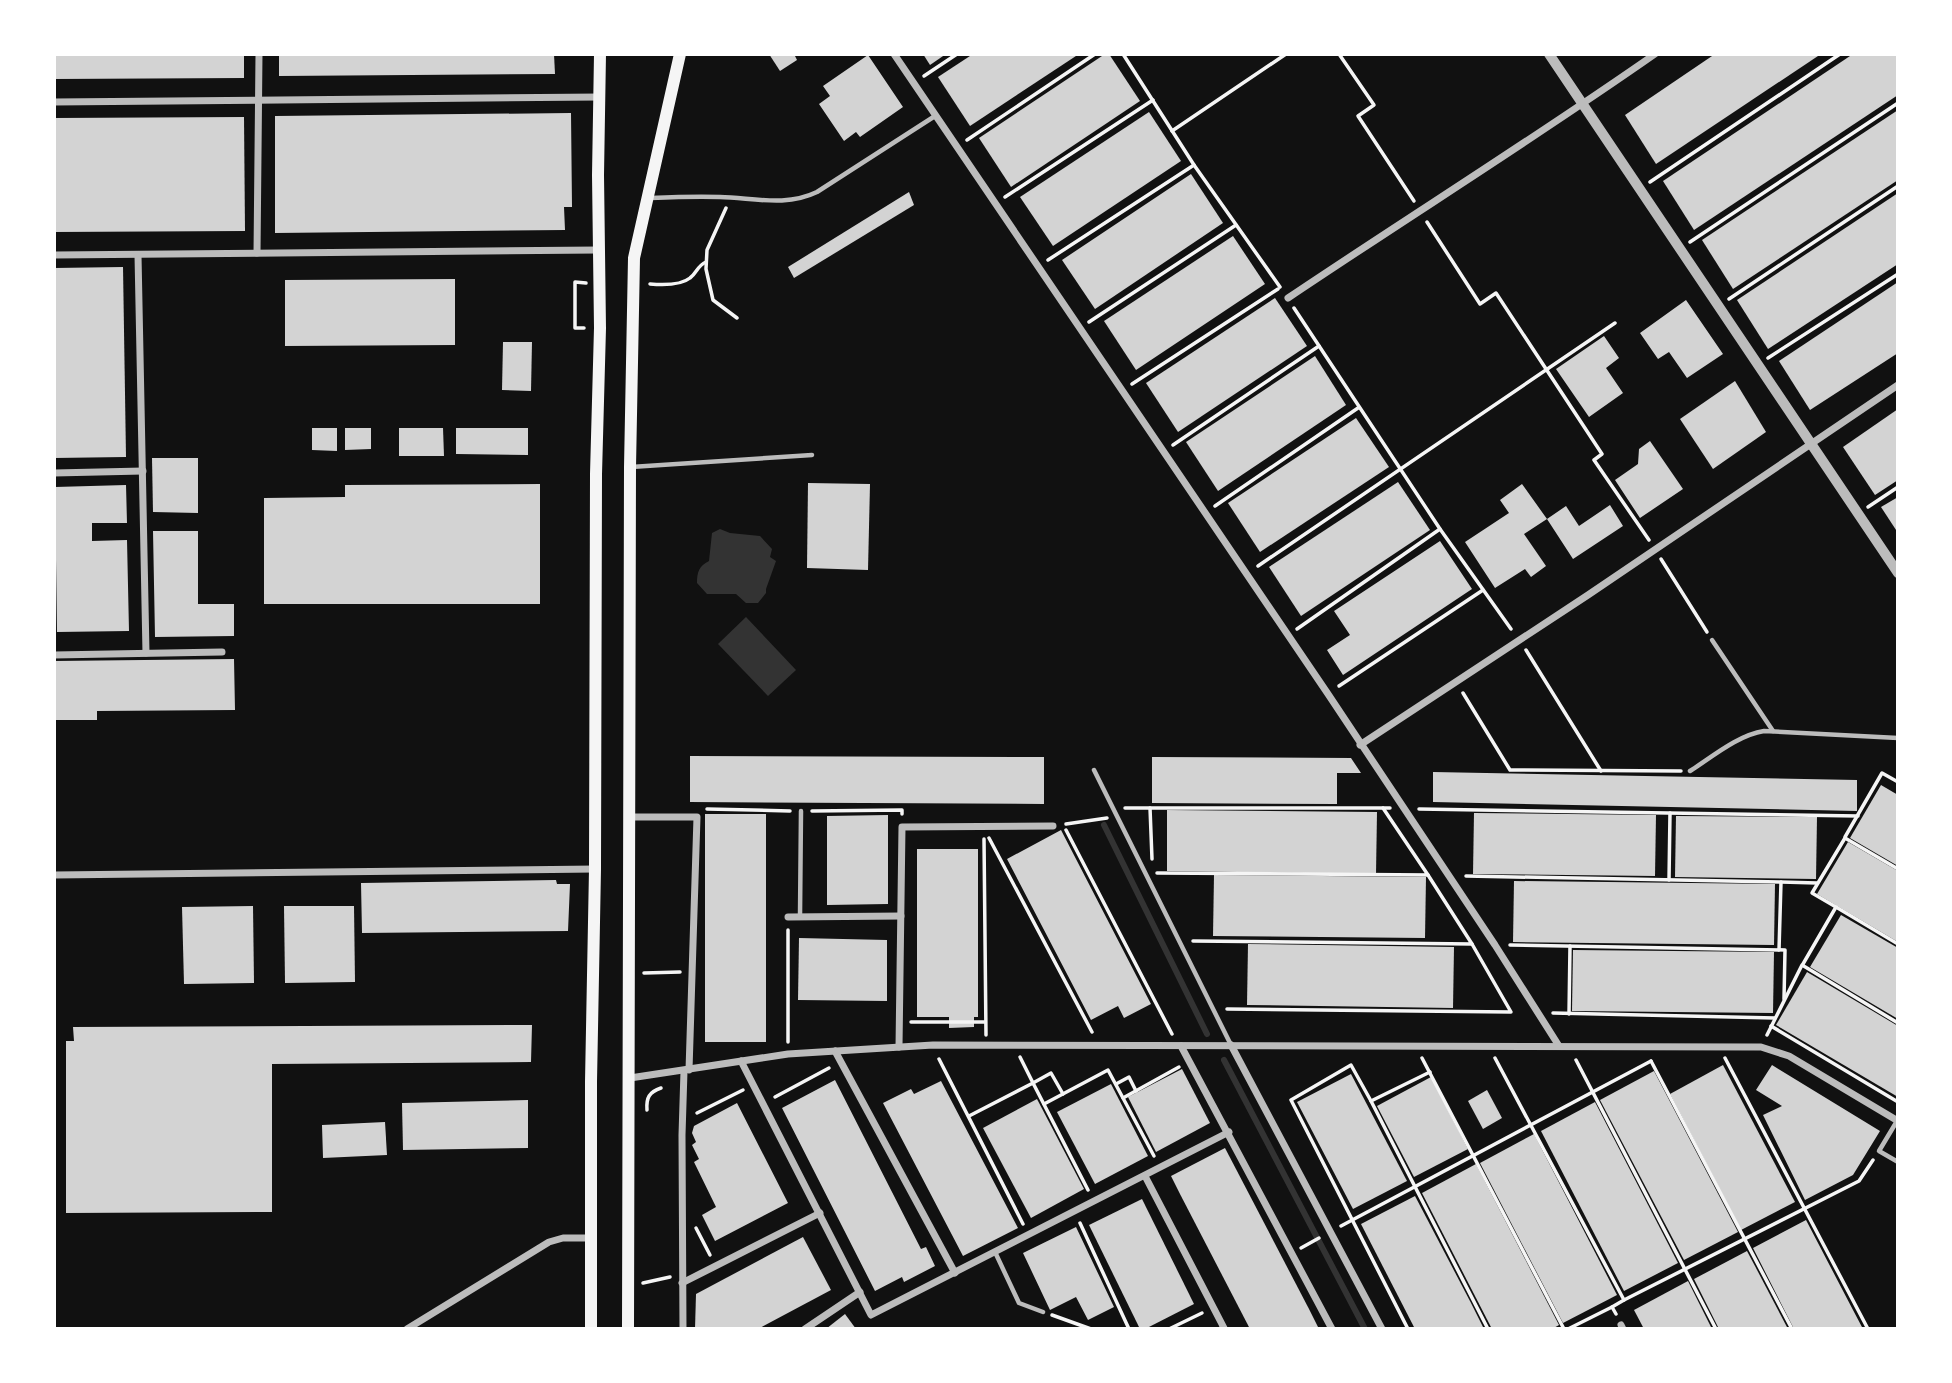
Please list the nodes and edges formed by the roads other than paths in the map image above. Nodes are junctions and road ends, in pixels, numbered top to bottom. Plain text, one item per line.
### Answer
1 (259, 54) edge
2 (602, 54) edge
3 (677, 54) edge
4 (894, 54) edge
5 (1549, 54) edge
6 (1656, 54) edge
7 (600, 97) junction
8 (54, 102) edge
9 (258, 102) junction
10 (1583, 105) junction
11 (935, 116) junction
12 (647, 198) junction
13 (598, 250) junction
14 (257, 253) junction
15 (138, 254) junction
16 (54, 255) edge
17 (1288, 298) road end
18 (1898, 385) edge
19 (1810, 443) junction
20 (812, 456) dead end
21 (630, 467) junction
22 (143, 471) junction
23 (54, 473) edge
24 (1898, 573) edge
25 (1712, 640) road end
26 (222, 652) dead end
27 (146, 653) junction
28 (54, 655) edge
29 (1774, 732) junction
30 (1898, 738) edge
31 (1360, 745) junction
32 (1094, 770) dead end
33 (1690, 771) road end
34 (801, 811) dead end
35 (631, 817) junction
36 (1053, 826) dead end
37 (595, 869) junction
38 (54, 875) edge
39 (901, 916) junction
40 (788, 917) road end
41 (800, 917) junction
42 (1231, 1045) junction
43 (1180, 1046) junction
44 (1559, 1046) junction
45 (899, 1047) junction
46 (835, 1051) junction
47 (741, 1060) junction
48 (687, 1070) junction
49 (630, 1078) junction
50 (1898, 1121) edge
51 (1229, 1132) junction
52 (1898, 1162) edge
53 (1145, 1175) junction
54 (820, 1213) junction
55 (591, 1238) junction
56 (995, 1252) junction
57 (954, 1273) junction
58 (682, 1283) junction
59 (860, 1292) junction
60 (1043, 1312) road end
61 (1622, 1327) edge
62 (407, 1329) edge
63 (591, 1329) edge
64 (628, 1329) edge
65 (683, 1329) edge
66 (805, 1329) edge
67 (1222, 1329) edge
68 (1332, 1329) edge
69 (1382, 1329) edge
70 (1613, 1329) edge

1 - 9 street
2 - 7 main road
3 - 12 main road
4 - 11 street
5 - 10 street
6 - 10 street
7 - 9 street
7 - 13 main road
8 - 9 street
9 - 14 street
10 - 17 street
10 - 19 street
11 - 12 lane
11 - 31 street
12 - 21 main road
13 - 14 street
13 - 37 main road
14 - 15 street
15 - 16 street
15 - 22 street
18 - 19 street
19 - 24 street
19 - 31 street
20 - 21 lane
21 - 35 main road
22 - 23 street
22 - 27 street
25 - 29 lane
26 - 27 street
27 - 28 street
29 - 30 lane
29 - 33 lane
31 - 44 street
32 - 42 lane
34 - 41 lane
35 - 48 street
35 - 49 main road
36 - 39 street
37 - 38 street
37 - 55 main road
39 - 41 street
39 - 45 street
40 - 41 street
42 - 43 street
42 - 44 street
42 - 69 street
43 - 45 street
43 - 51 street
44 - 50 street
45 - 46 street
46 - 47 street
46 - 57 street
47 - 48 street
47 - 54 street
48 - 49 street
48 - 58 street
49 - 64 main road
50 - 52 lane
51 - 53 street
51 - 68 street
53 - 56 street
53 - 67 street
54 - 58 street
54 - 59 street
55 - 62 street
55 - 63 main road
56 - 57 street
56 - 60 lane
57 - 59 street
58 - 65 street
59 - 66 street
61 - 70 lane

